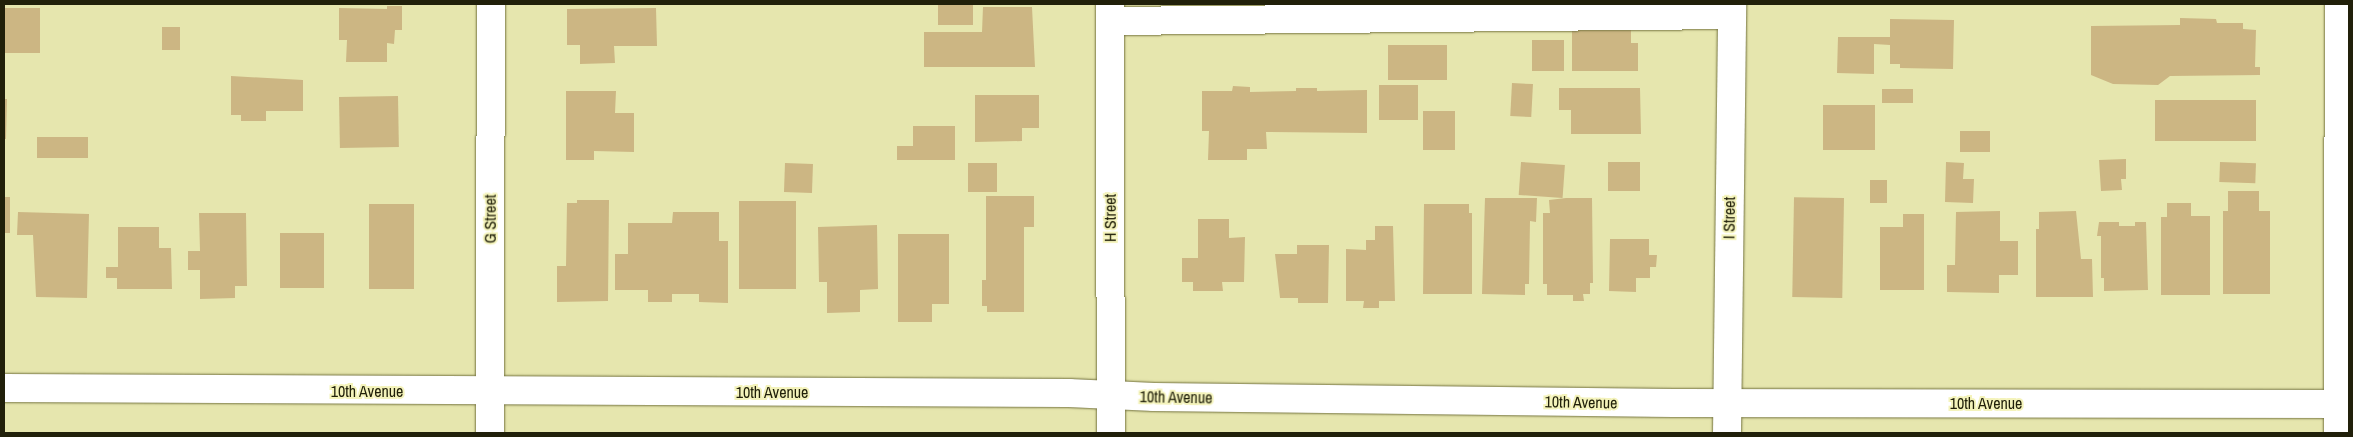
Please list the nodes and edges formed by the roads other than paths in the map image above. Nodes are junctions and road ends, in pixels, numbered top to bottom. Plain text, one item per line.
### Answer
1 (491, 4) edge
2 (2339, 4) edge
3 (1732, 10) edge
4 (1110, 13) edge
5 (4, 388) edge
6 (490, 392) junction
7 (1111, 396) junction
8 (1727, 403) junction
9 (2344, 404) edge
10 (490, 433) edge
11 (1111, 433) edge
12 (1727, 433) edge
13 (2338, 433) edge

1 - 6 street, G Street
2 - 9 street
3 - 4 street
3 - 8 street, I Street
4 - 7 street, H Street
5 - 6 street, 10th Avenue
6 - 7 street, 10th Avenue
6 - 10 street, G Street
7 - 8 street, 10th Avenue
7 - 11 street, H Street
8 - 9 street, 10th Avenue
8 - 12 street, I Street
9 - 13 street

